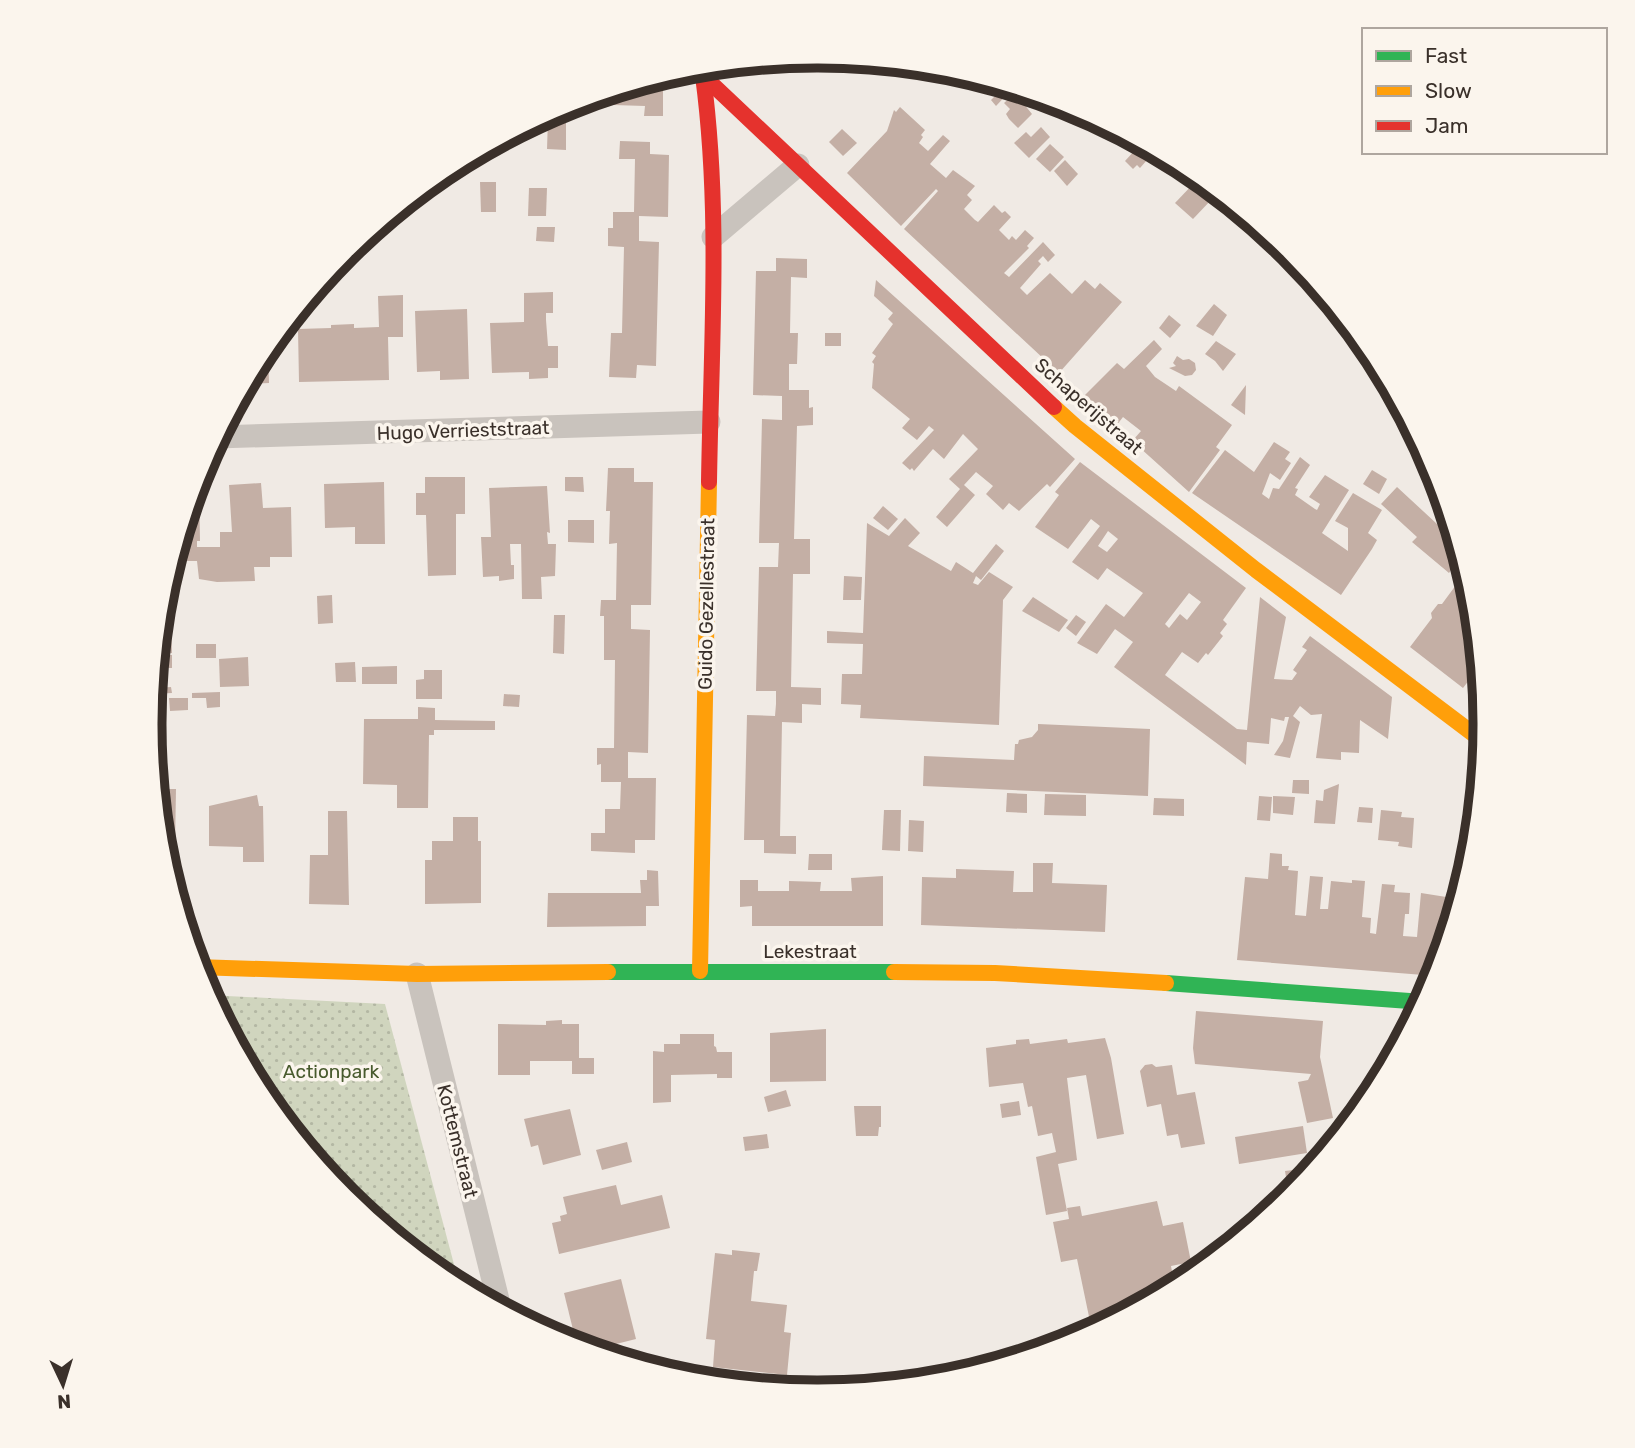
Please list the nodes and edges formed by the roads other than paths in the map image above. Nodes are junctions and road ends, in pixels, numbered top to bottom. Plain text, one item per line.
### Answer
1 (706, 78) edge
2 (700, 79) edge
3 (797, 165) junction
4 (713, 237) junction
5 (709, 422) junction
6 (228, 437) edge
7 (1473, 734) edge
8 (209, 967) edge
9 (701, 971) junction
10 (417, 974) junction
11 (1412, 1001) edge
12 (497, 1296) edge

1 - 3 street, Schaperijstraat
2 - 4 street, Guido Gezellestraat
3 - 4 street
3 - 7 street, Schaperijstraat
4 - 5 street, Guido Gezellestraat
5 - 6 street, Hugo Verrieststraat
5 - 9 street, Guido Gezellestraat
8 - 10 street, Lekestraat
9 - 10 street, Lekestraat
9 - 11 street, Lekestraat
10 - 12 street, Kottemstraat

